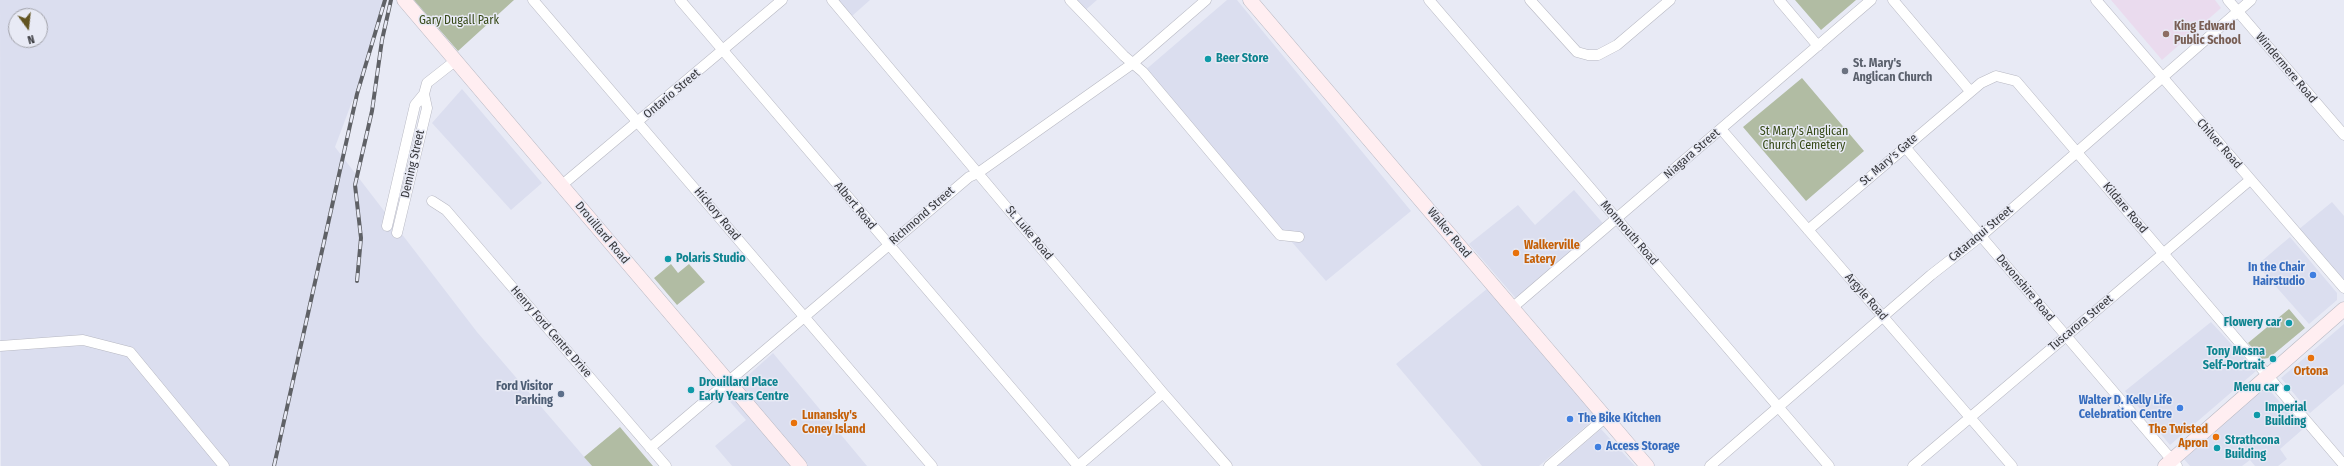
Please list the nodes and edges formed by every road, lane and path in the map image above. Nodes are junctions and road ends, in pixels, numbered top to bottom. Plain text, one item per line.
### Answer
1 (404, 0) edge
2 (533, 0) edge
3 (680, 0) edge
4 (782, 0) edge
5 (832, 0) edge
6 (1070, 0) edge
7 (1206, 0) edge
8 (1250, 0) edge
9 (1429, 0) edge
10 (1530, 0) edge
11 (1670, 0) edge
12 (1779, 0) edge
13 (1871, 0) edge
14 (1893, 0) edge
15 (2096, 0) edge
16 (2228, 0) edge
17 (2251, 0) edge
18 (2238, 11) junction
19 (1818, 46) junction
20 (723, 51) junction
21 (455, 61) junction
22 (1132, 64) junction
23 (2161, 77) junction
24 (1970, 91) junction
25 (424, 94) junction
26 (639, 122) junction
27 (1721, 128) junction
28 (2344, 135) edge
29 (1905, 147) junction
30 (2076, 151) junction
31 (978, 173) junction
32 (2250, 180) junction
33 (562, 185) junction
34 (432, 201) dead end
35 (1617, 219) junction
36 (387, 226) dead end
37 (1808, 230) junction
38 (397, 233) dead end
39 (1980, 236) junction
40 (1299, 237) dead end
41 (889, 245) junction
42 (2163, 253) junction
43 (2344, 288) edge
44 (1512, 308) junction
45 (2344, 309) edge
46 (804, 316) junction
47 (1883, 317) junction
48 (2066, 336) junction
49 (0, 346) edge
50 (2268, 377) junction
51 (728, 381) junction
52 (1163, 393) junction
53 (1778, 407) junction
54 (1606, 417) junction
55 (1970, 418) junction
56 (650, 448) junction
57 (2171, 464) edge
58 (2344, 465) edge
59 (224, 466) edge
60 (666, 466) edge
61 (800, 466) edge
62 (932, 466) edge
63 (1078, 466) edge
64 (1227, 466) edge
65 (1549, 466) edge
66 (1647, 466) edge
67 (1710, 466) edge
68 (1829, 466) edge
69 (1913, 466) edge
70 (2012, 466) edge

1 - 21 main road, Drouillard Road
2 - 26 street, Hickory Road
3 - 20 street, Albert Road
4 - 20 street, Ontario Street
5 - 31 street, St. Luke Road
6 - 22 street
7 - 22 street, Richmond Street
8 - 44 main road, Walker Road
9 - 35 street, Monmouth Road
10 - 11 street
12 - 19 street
13 - 19 street, Niagara Street
14 - 24 street
15 - 23 street, Chilver Road
16 - 18 street, Windermere Road
17 - 18 street, Cataraqui Street
18 - 23 street, Cataraqui Street
18 - 28 street, Windermere Road
19 - 27 street, Niagara Street
20 - 26 street, Ontario Street
20 - 41 street, Albert Road
21 - 25 street, Deming Street
21 - 33 main road, Drouillard Road
22 - 31 street, Richmond Street
22 - 40 street
23 - 30 street, Cataraqui Street
23 - 32 street, Chilver Road
24 - 29 street, St. Mary's Gate
24 - 30 street, Kildare Road
25 - 36 street, Deming Street
25 - 38 street, Deming Street
26 - 33 street, Ontario Street
26 - 46 street, Hickory Road
27 - 35 street, Niagara Street
27 - 37 street, Argyle Road
29 - 37 street, St. Mary's Gate
29 - 39 street, Devonshire Road
30 - 39 street, Cataraqui Street
30 - 42 street, Kildare Road
31 - 41 street, Richmond Street
31 - 52 street, St. Luke Road
32 - 42 street, Tuscarora Street
32 - 43 street, Chilver Road
33 - 51 main road, Drouillard Road
34 - 56 street, Henry Ford Centre Drive
35 - 44 street, Niagara Street
35 - 53 street, Monmouth Road
37 - 47 street, Argyle Road
39 - 47 street, Cataraqui Street
39 - 48 street, Devonshire Road
41 - 46 street, Richmond Street
41 - 63 street, Albert Road
42 - 48 street, Tuscarora Street
42 - 50 street, Kildare Road
44 - 54 main road, Walker Road
45 - 50 main road
46 - 51 street, Richmond Street
46 - 62 street, Hickory Road
47 - 53 street, Cataraqui Street
47 - 55 street, Argyle Road
48 - 55 street, Tuscarora Street
48 - 57 street, Devonshire Road
49 - 59 street
50 - 57 main road
50 - 58 street, Kildare Road
51 - 56 street, Richmond Street
51 - 61 main road, Drouillard Road
52 - 63 street
52 - 64 street, St. Luke Road
53 - 67 street, Cataraqui Street
53 - 68 street, Monmouth Road
54 - 65 street
54 - 66 main road, Walker Road
55 - 69 street, Tuscarora Street
55 - 70 street, Argyle Road
56 - 60 street, Henry Ford Centre Drive

